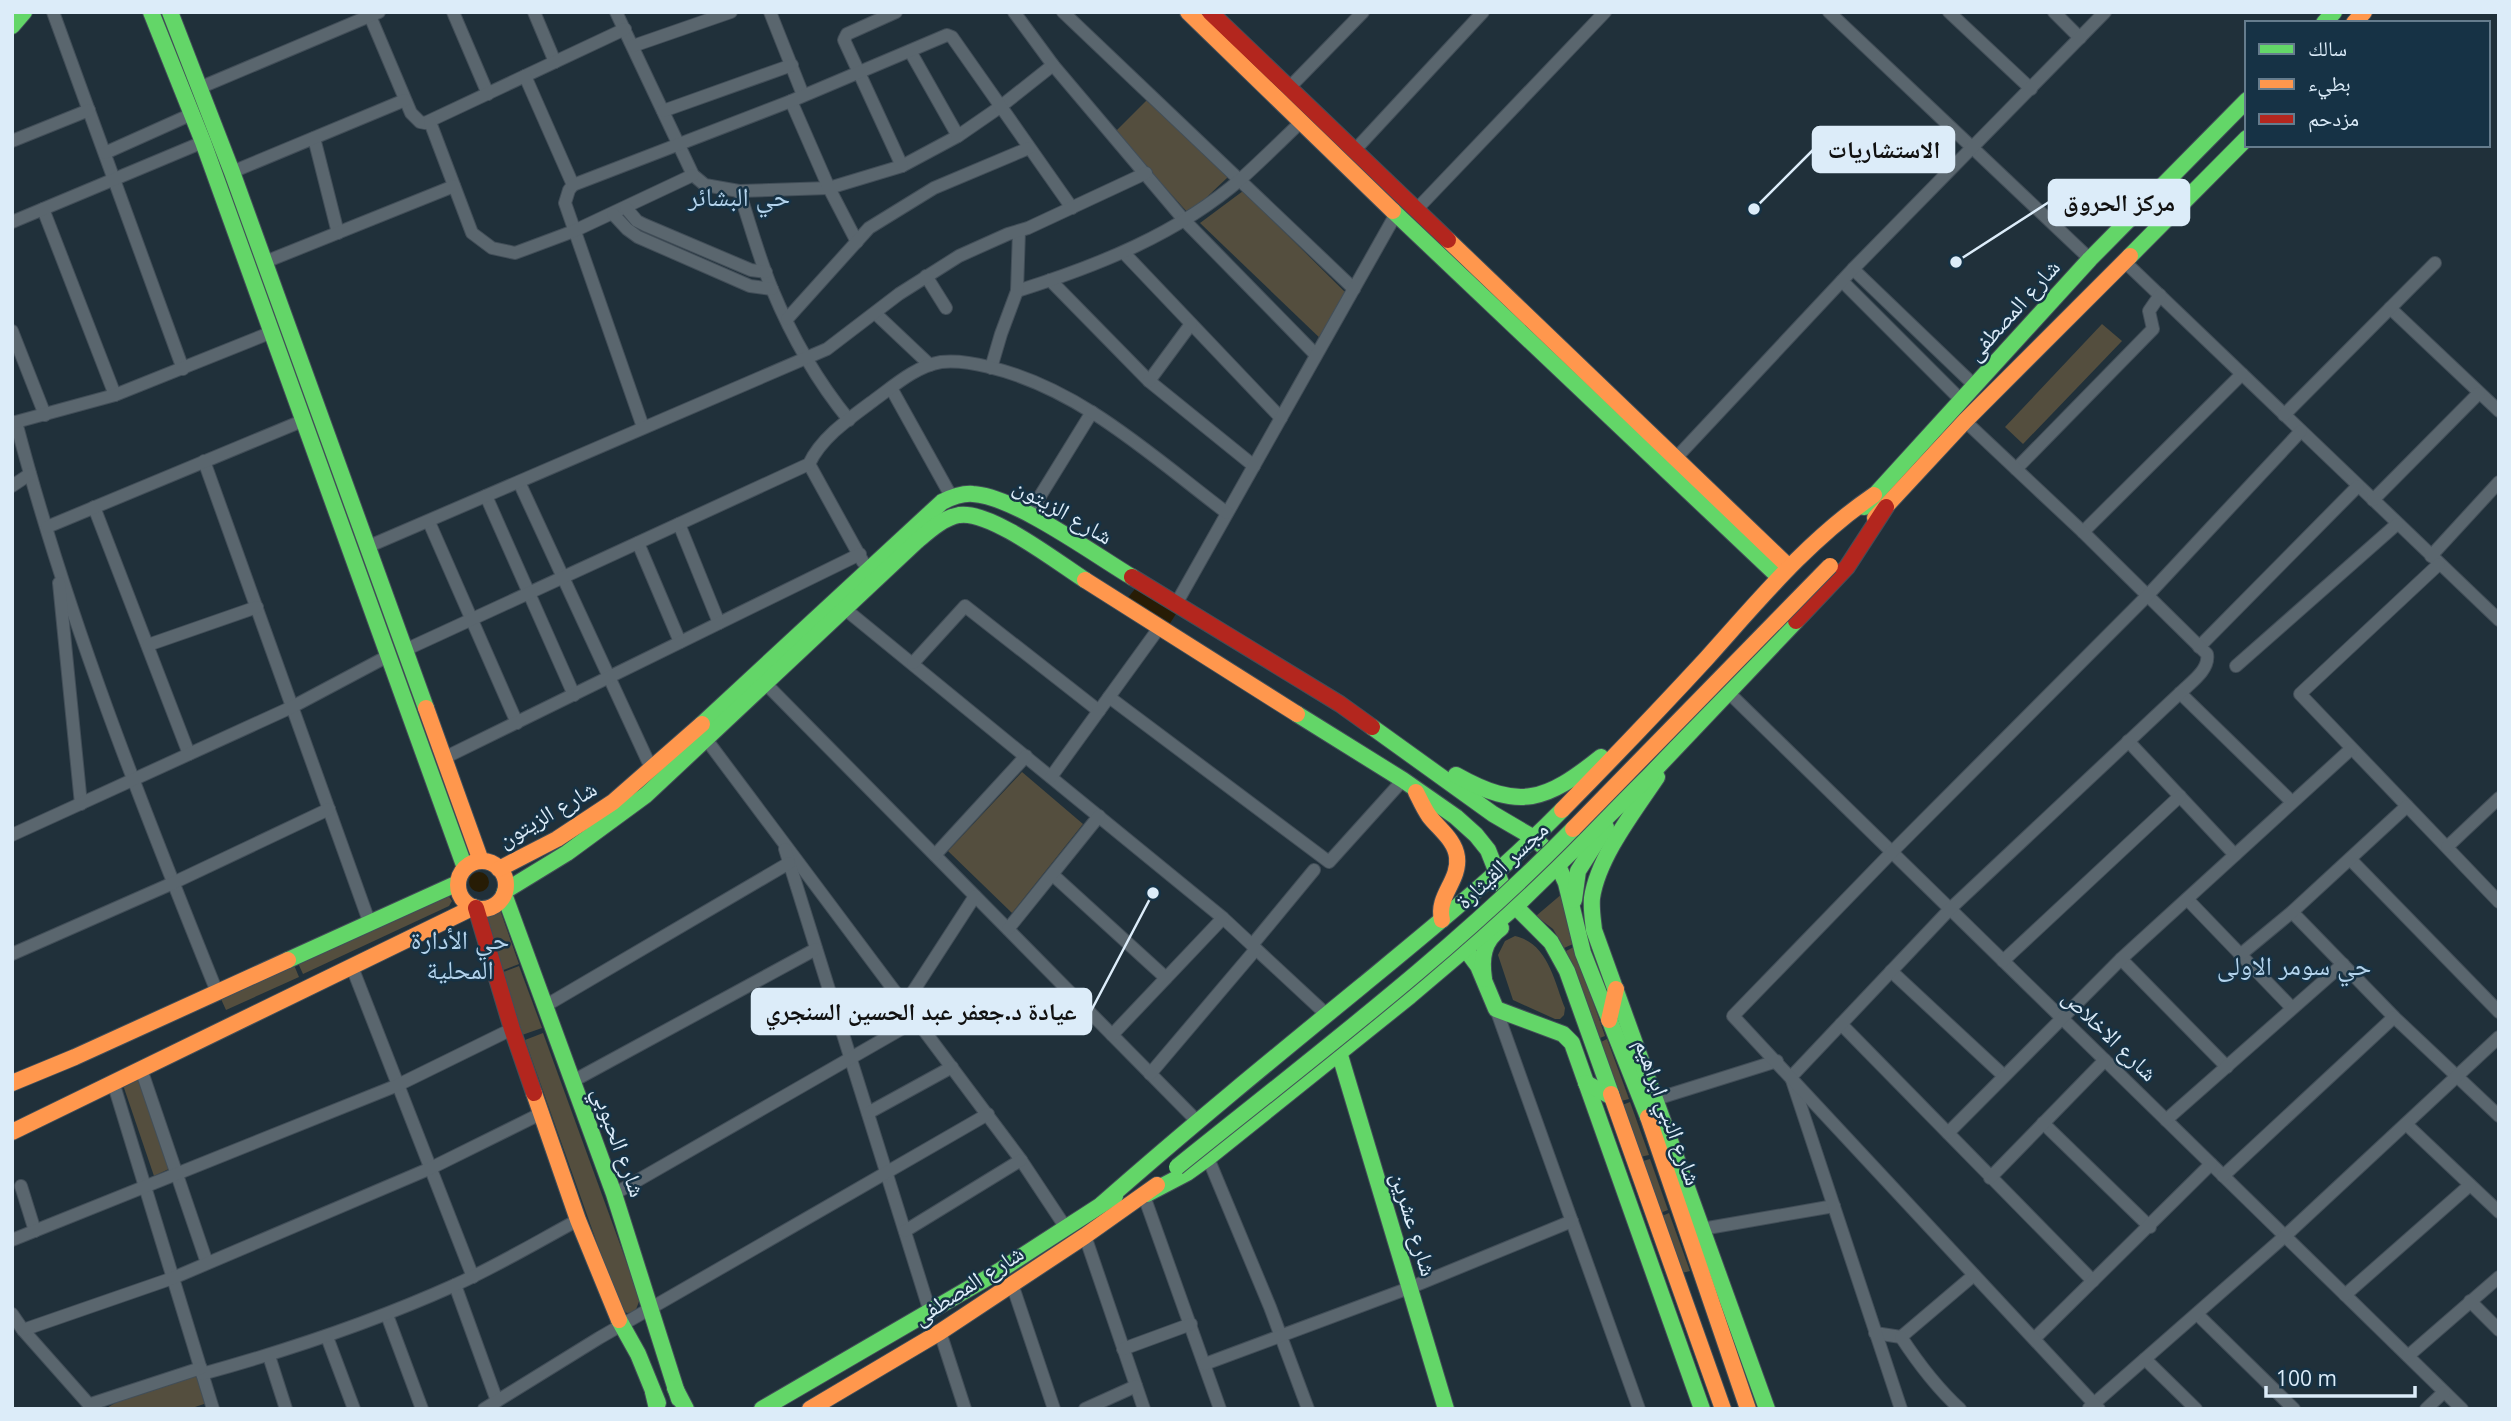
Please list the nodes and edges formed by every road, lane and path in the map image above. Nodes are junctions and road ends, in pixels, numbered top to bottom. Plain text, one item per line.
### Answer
1 (24, 12) edge
2 (54, 12) edge
3 (151, 12) edge
4 (170, 12) edge
5 (453, 12) edge
6 (534, 12) edge
7 (617, 12) edge
8 (731, 12) edge
9 (770, 12) edge
10 (896, 12) edge
11 (1013, 12) edge
12 (1063, 12) edge
13 (1188, 12) edge
14 (1210, 12) edge
15 (1483, 12) edge
16 (1605, 12) edge
17 (1829, 12) edge
18 (1950, 12) edge
19 (2054, 12) edge
20 (2105, 12) edge
21 (1360, 13) edge
22 (374, 14) edge
23 (12, 26) edge
24 (625, 29) junction
25 (2080, 38) junction
26 (633, 46) junction
27 (910, 51) junction
28 (555, 62) junction
29 (792, 65) junction
30 (1053, 65) junction
31 (859, 72) junction
32 (525, 76) junction
33 (199, 88) junction
34 (2031, 89) junction
35 (488, 94) junction
36 (1283, 95) junction
37 (797, 98) junction
38 (405, 100) junction
39 (1000, 107) junction
40 (89, 110) junction
41 (663, 111) junction
42 (2243, 111) edge
43 (192, 114) junction
44 (430, 122) junction
45 (1301, 122) junction
46 (958, 136) junction
47 (314, 138) junction
48 (2245, 140) edge
49 (12, 141) edge
50 (203, 142) junction
51 (678, 143) junction
52 (1029, 148) junction
53 (1973, 148) junction
54 (1353, 151) junction
55 (104, 153) junction
56 (902, 166) junction
57 (232, 172) junction
58 (1146, 173) junction
59 (693, 175) junction
60 (114, 179) junction
61 (1241, 179) junction
62 (573, 185) junction
63 (454, 186) junction
64 (829, 188) junction
65 (739, 191) junction
66 (626, 208) junction
67 (1072, 208) junction
68 (43, 209) junction
69 (1415, 211) junction
70 (246, 213) junction
71 (613, 214) junction
72 (1396, 214) junction
73 (230, 218) junction
74 (1184, 220) junction
75 (12, 222) edge
76 (574, 231) junction
77 (1019, 231) junction
78 (338, 233) junction
79 (857, 242) junction
80 (1124, 253) junction
81 (2090, 259) junction
82 (265, 262) junction
83 (2125, 262) junction
84 (2435, 262) dead end
85 (1853, 270) junction
86 (766, 272) junction
87 (926, 276) junction
88 (1051, 280) junction
89 (1842, 281) junction
90 (772, 289) junction
91 (1354, 289) junction
92 (1017, 291) junction
93 (2160, 295) junction
94 (946, 308) dead end
95 (2390, 308) junction
96 (876, 314) junction
97 (787, 319) junction
98 (1191, 324) junction
99 (12, 331) edge
100 (272, 332) junction
101 (1317, 355) junction
102 (808, 358) junction
103 (930, 365) junction
104 (991, 368) junction
105 (183, 369) junction
106 (2242, 374) junction
107 (1149, 381) junction
108 (1975, 386) junction
109 (891, 388) junction
110 (2479, 393) junction
111 (115, 395) junction
112 (1961, 400) junction
113 (2499, 411) edge
114 (1092, 412) junction
115 (45, 415) junction
116 (2284, 415) junction
117 (1281, 418) junction
118 (849, 420) junction
119 (302, 421) junction
120 (1965, 422) junction
121 (14, 423) edge
122 (643, 427) junction
123 (2301, 431) junction
124 (18, 452) edge
125 (1675, 458) junction
126 (204, 461) junction
127 (809, 464) junction
128 (1254, 466) junction
129 (2016, 469) junction
130 (30, 474) junction
131 (519, 482) junction
132 (2499, 482) edge
133 (12, 486) edge
134 (2358, 486) junction
135 (1874, 495) junction
136 (486, 496) junction
137 (951, 496) junction
138 (2372, 500) junction
139 (94, 507) junction
140 (1886, 507) junction
141 (1227, 513) junction
142 (1029, 514) junction
143 (429, 522) junction
144 (680, 524) junction
145 (2397, 524) junction
146 (47, 527) junction
147 (2083, 532) junction
148 (638, 543) junction
149 (367, 547) junction
150 (1091, 553) junction
151 (2435, 560) junction
152 (863, 561) junction
153 (57, 562) junction
154 (1825, 562) junction
155 (1784, 572) junction
156 (1077, 575) junction
157 (563, 578) junction
158 (1138, 581) junction
159 (382, 585) junction
160 (365, 590) junction
161 (529, 593) junction
162 (2147, 596) junction
163 (1176, 604) junction
164 (1123, 605) junction
165 (257, 607) junction
166 (845, 609) junction
167 (2497, 617) edge
168 (472, 620) junction
169 (719, 623) junction
170 (1158, 628) junction
171 (680, 642) junction
172 (148, 645) junction
173 (2199, 647) junction
174 (405, 650) junction
175 (388, 656) junction
176 (913, 663) junction
177 (2236, 666) dead end
178 (609, 677) junction
179 (766, 684) junction
180 (1728, 692) junction
181 (2180, 693) junction
182 (574, 695) junction
183 (1109, 697) junction
184 (1340, 704) junction
185 (292, 706) junction
186 (1661, 708) junction
187 (1099, 711) junction
188 (517, 723) junction
189 (706, 739) junction
190 (2128, 741) junction
191 (1680, 744) junction
192 (2351, 749) junction
193 (190, 754) junction
194 (1026, 756) junction
195 (444, 758) junction
196 (652, 770) junction
197 (1051, 777) junction
198 (132, 780) junction
199 (1408, 784) junction
200 (1581, 790) junction
201 (1633, 792) junction
202 (2180, 796) junction
203 (2499, 797) edge
204 (2292, 802) junction
205 (81, 804) junction
206 (2407, 806) junction
207 (329, 809) junction
208 (1606, 816) junction
209 (1100, 817) junction
210 (12, 835) edge
211 (1534, 838) junction
212 (782, 839) junction
213 (2447, 847) junction
214 (1892, 852) junction
215 (934, 855) junction
216 (2235, 855) junction
217 (2350, 859) junction
218 (481, 861) junction
219 (789, 863) junction
220 (1559, 866) junction
221 (499, 869) junction
222 (1314, 870) dead end
223 (1496, 873) junction
224 (1053, 875) junction
225 (462, 876) junction
226 (173, 883) junction
227 (504, 892) junction
228 (975, 896) junction
229 (2187, 899) junction
230 (2499, 902) edge
231 (1515, 907) junction
232 (475, 908) junction
233 (1573, 908) junction
234 (1950, 909) junction
235 (2292, 912) junction
236 (1223, 918) junction
237 (1442, 920) junction
238 (370, 924) junction
239 (1509, 925) junction
240 (1008, 929) junction
241 (1488, 930) junction
242 (1254, 947) junction
243 (1466, 948) junction
244 (1554, 948) junction
245 (816, 949) junction
246 (12, 954) edge
247 (2240, 954) junction
248 (2121, 959) junction
249 (2003, 961) junction
250 (2343, 964) junction
251 (352, 967) junction
252 (1891, 971) junction
253 (1166, 978) junction
254 (1484, 979) junction
255 (1616, 989) junction
256 (216, 992) junction
257 (905, 1004) junction
258 (545, 1006) junction
259 (2292, 1008) junction
260 (1496, 1009) junction
261 (2499, 1012) edge
262 (1327, 1015) junction
263 (2394, 1017) junction
264 (2062, 1019) junction
265 (917, 1020) junction
266 (1609, 1020) junction
267 (1841, 1024) junction
268 (512, 1029) junction
269 (1112, 1035) junction
270 (2499, 1037) edge
271 (1339, 1052) junction
272 (851, 1059) junction
273 (2105, 1060) junction
274 (1777, 1061) junction
275 (952, 1067) junction
276 (2227, 1067) junction
277 (141, 1069) junction
278 (1150, 1074) junction
279 (2004, 1076) junction
280 (2457, 1076) junction
281 (1791, 1077) junction
282 (573, 1081) junction
283 (12, 1083) edge
284 (113, 1083) junction
285 (1586, 1083) junction
286 (398, 1085) junction
287 (1612, 1097) junction
288 (1656, 1100) junction
289 (542, 1113) junction
290 (868, 1113) junction
291 (988, 1114) junction
292 (2499, 1116) edge
293 (2166, 1120) junction
294 (1198, 1122) junction
295 (2043, 1123) junction
296 (2406, 1124) junction
297 (12, 1132) edge
298 (1948, 1133) junction
299 (1208, 1158) junction
300 (1021, 1160) junction
301 (1173, 1162) junction
302 (2211, 1164) junction
303 (430, 1168) junction
304 (887, 1172) junction
305 (177, 1173) junction
306 (2223, 1176) junction
307 (1990, 1178) junction
308 (145, 1185) junction
309 (2470, 1185) junction
310 (21, 1186) dead end
311 (614, 1194) junction
312 (1145, 1195) junction
313 (1102, 1204) junction
314 (1834, 1206) junction
315 (2499, 1212) edge
316 (578, 1220) junction
317 (1572, 1221) junction
318 (2150, 1227) junction
319 (1066, 1228) junction
320 (1702, 1229) junction
321 (36, 1231) junction
322 (905, 1231) junction
323 (1085, 1236) junction
324 (2285, 1236) junction
325 (12, 1240) edge
326 (207, 1264) junction
327 (1974, 1275) junction
328 (473, 1277) junction
329 (2499, 1277) edge
330 (173, 1278) junction
331 (2093, 1281) junction
332 (1012, 1284) junction
333 (455, 1285) junction
334 (1409, 1288) junction
335 (2345, 1295) junction
336 (2470, 1301) junction
337 (651, 1308) junction
338 (930, 1312) junction
339 (12, 1314) edge
340 (2197, 1314) junction
341 (387, 1315) junction
342 (1191, 1324) junction
343 (622, 1325) junction
344 (23, 1330) junction
345 (2499, 1330) edge
346 (940, 1332) junction
347 (1875, 1333) junction
348 (327, 1337) junction
349 (1281, 1337) junction
350 (1901, 1337) junction
351 (2035, 1338) junction
352 (1123, 1349) junction
353 (269, 1356) junction
354 (2408, 1356) junction
355 (1730, 1357) junction
356 (2145, 1359) junction
357 (1205, 1364) junction
358 (1708, 1365) junction
359 (202, 1371) junction
360 (1136, 1386) junction
361 (2444, 1392) junction
362 (497, 1401) junction
363 (92, 1406) edge
364 (2094, 1407) edge
365 (211, 1408) edge
366 (286, 1409) edge
367 (354, 1409) edge
368 (422, 1409) edge
369 (484, 1409) edge
370 (658, 1409) edge
371 (684, 1409) edge
372 (762, 1409) edge
373 (810, 1409) edge
374 (965, 1409) edge
375 (1054, 1409) edge
376 (1085, 1409) edge
377 (1144, 1409) edge
378 (1220, 1409) edge
379 (1308, 1409) edge
380 (1446, 1409) edge
381 (1639, 1409) edge
382 (1702, 1409) edge
383 (1723, 1409) edge
384 (1748, 1409) edge
385 (1767, 1409) edge
386 (1900, 1409) edge
387 (1960, 1409) edge
388 (2196, 1409) edge
389 (2294, 1409) edge
390 (2426, 1409) edge
391 (2462, 1409) edge

1 - 23 main road
2 - 40 street
3 - 43 main road
4 - 33 main road
5 - 35 street
6 - 28 street
7 - 24 street
8 - 26 street
9 - 29 street
10 - 31 street
11 - 30 street
12 - 61 street
13 - 36 main road
14 - 36 main road
15 - 54 street
16 - 69 street
17 - 53 street
18 - 34 street
19 - 25 street
20 - 25 street
21 - 36 street
22 - 33 street
22 - 38 street
24 - 26 street
24 - 28 street
25 - 34 street
26 - 41 street
27 - 31 street
27 - 39 street
27 - 46 street
28 - 32 street
29 - 37 street
29 - 41 street
30 - 39 street
30 - 58 street
31 - 37 street
31 - 56 street
32 - 35 street
32 - 62 street
33 - 57 main road
34 - 53 street
35 - 44 street
36 - 45 main road
36 - 54 main road
37 - 51 street
37 - 64 street
38 - 44 street
38 - 47 street
39 - 46 street
39 - 52 street
40 - 49 street
40 - 55 street
41 - 51 street
42 - 81 main road, شارع المصطفى
43 - 50 main road
43 - 55 street
44 - 63 street
45 - 61 street
45 - 72 main road
46 - 56 street
47 - 57 street
47 - 78 street
48 - 83 main road, شارع المصطفى
50 - 60 street
50 - 73 main road
51 - 59 street
51 - 62 street
52 - 67 street
52 - 79 street
53 - 81 street
53 - 85 street
54 - 69 main road
55 - 60 street
56 - 64 street
57 - 70 main road
58 - 67 street
58 - 74 street
59 - 65 street
59 - 66 street
60 - 68 street
60 - 105 street
61 - 74 street
61 - 91 street
62 - 76 street
63 - 76 street
63 - 78 street
64 - 65 street
64 - 79 street
65 - 86 street
66 - 71 street
66 - 86 street
67 - 77 street
68 - 75 street
68 - 111 street
69 - 125 main road
70 - 73 main road
70 - 82 main road
71 - 76 street
71 - 90 street
72 - 91 street
72 - 155 main road
73 - 100 main road
74 - 80 street
74 - 101 street
76 - 122 street
77 - 87 street
77 - 92 street
78 - 82 street
79 - 97 street
80 - 88 street
80 - 98 street
81 - 108 main road, شارع المصطفى
82 - 149 main road
83 - 93 street
83 - 120 main road, شارع المصطفى
84 - 95 street
85 - 89 street
85 - 108 street
86 - 90 street
87 - 94 street
87 - 96 street
88 - 92 street
88 - 107 street
89 - 112 street
89 - 125 street
90 - 97 street
91 - 101 street
92 - 104 street
93 - 106 street
93 - 129 street
95 - 110 street
95 - 116 street
96 - 102 street
96 - 103 street
97 - 102 street
98 - 107 street
98 - 117 street
99 - 115 street
100 - 105 street
100 - 119 main road
101 - 117 street
102 - 118 street
102 - 122 street
103 - 104 street
103 - 109 street
104 - 114 street
105 - 111 street
106 - 116 street
106 - 147 street
107 - 128 street
108 - 112 main road, شارع المصطفى
109 - 118 street
109 - 137 street
110 - 113 street
110 - 138 street
111 - 115 street
112 - 135 main road, شارع المصطفى
114 - 141 street
114 - 142 street
115 - 121 street
116 - 123 street
117 - 128 street
118 - 127 street
119 - 126 street
119 - 160 main road
120 - 129 street
120 - 140 main road, شارع المصطفى
121 - 124 street
122 - 131 street
123 - 134 street
123 - 162 street
124 - 130 street
125 - 155 main road
126 - 139 street
126 - 165 street
127 - 144 street
127 - 152 street
128 - 141 street
129 - 147 street
130 - 133 street
130 - 146 street
131 - 136 street
131 - 157 street
132 - 151 street
134 - 138 street
134 - 173 street
135 - 154 main road, شارع المصطفى
135 - 155 main road
136 - 143 street
136 - 161 street
137 - 142 main road, شارع الزيتون
137 - 152 main road, شارع الزيتون
138 - 145 street
139 - 146 street
139 - 172 street
140 - 154 main road, شارع المصطفى
140 - 180 main road
141 - 163 street
142 - 150 main road, شارع الزيتون
143 - 149 street
143 - 168 street
144 - 148 street
144 - 169 street
145 - 151 street
145 - 177 street
146 - 153 street
147 - 162 street
148 - 157 street
148 - 171 street
149 - 159 main road
150 - 156 main road
150 - 158 main road, شارع الزيتون
151 - 167 street
151 - 192 street
152 - 169 street
152 - 196 main road, شارع الزيتون
153 - 198 street
153 - 205 street
154 - 301 main road, مجسر القيثارة
155 - 186 main road
156 - 164 main road, شارع الزيتون
156 - 166 main road, شارع الزيتون
157 - 161 street
157 - 178 street
158 - 163 main road, شارع الزيتون
158 - 164 main road
159 - 160 main road
159 - 174 main road
160 - 175 main road
161 - 168 street
161 - 182 street
162 - 173 street
162 - 214 street
163 - 184 main road, شارع الزيتون
164 - 170 main road, شارع الزيتون
165 - 172 street
165 - 185 street
166 - 176 street
166 - 179 main road, شارع الزيتون
168 - 174 street
168 - 188 street
169 - 171 street
170 - 183 street
170 - 199 main road, شارع الزيتون
171 - 178 street
172 - 193 street
173 - 181 street
174 - 195 main road
175 - 185 street
175 - 225 main road
176 - 187 street
176 - 194 street
178 - 182 street
178 - 196 street
179 - 189 main road, شارع الزيتون
179 - 215 street
180 - 191 main road
180 - 214 street, شارع الاخلاص
181 - 190 street
181 - 204 street
182 - 188 street
183 - 187 street
183 - 199 street
184 - 186 main road
184 - 211 main road, شارع الزيتون
185 - 193 street
185 - 207 street
186 - 200 main road
187 - 197 street
188 - 195 street
189 - 212 street
189 - 227 main road, شارع الزيتون
190 - 202 street
190 - 234 street
191 - 201 main road
191 - 255 main road
192 - 204 street
192 - 206 street
193 - 198 street
194 - 197 street
194 - 215 street
195 - 218 main road
196 - 221 main road, شارع الزيتون
197 - 209 street
198 - 205 street
198 - 226 street
199 - 223 main road, شارع الزيتون
199 - 237 main road
200 - 208 main road
200 - 211 main road
201 - 208 main road
201 - 233 main road
202 - 216 street
202 - 249 street
203 - 213 street
204 - 216 street
205 - 210 street
206 - 213 street
206 - 217 street
207 - 226 street
207 - 238 street
208 - 220 main road
209 - 224 street
209 - 236 street
211 - 220 main road, شارع النبي ابراهيم
211 - 223 main road
212 - 219 street
212 - 257 street
213 - 230 street
214 - 234 street, شارع الاخلاص
214 - 274 street
215 - 228 street
216 - 229 street
217 - 235 street
217 - 261 street
218 - 221 main road
218 - 225 main road
219 - 245 street
219 - 258 street
220 - 231 main road
220 - 233 main road, شارع النبي ابراهيم
221 - 227 main road
222 - 242 street
223 - 231 main road, شارع النبي ابراهيم
223 - 237 main road
224 - 240 street
224 - 253 street
225 - 232 main road
225 - 238 main road
226 - 246 street
226 - 256 street
227 - 232 main road
227 - 258 main road, شارع الحبوبي
228 - 240 street
228 - 257 street
229 - 247 street
229 - 248 street
231 - 241 main road
231 - 244 main road, شارع النبي ابراهيم
232 - 251 main road
232 - 268 main road
233 - 266 main road, شارع النبي ابراهيم
234 - 249 street, شارع الاخلاص
234 - 252 street
235 - 247 street
235 - 250 street
236 - 242 street
236 - 253 street
237 - 243 main road
237 - 262 main road
238 - 256 main road
239 - 241 main road
239 - 244 main road
239 - 254 main road
240 - 269 street
241 - 243 main road
242 - 262 street
242 - 278 street
243 - 254 main road
243 - 271 main road
244 - 287 main road, شارع النبي ابراهيم
245 - 272 street
245 - 282 street
247 - 259 street
248 - 264 street
248 - 276 street
249 - 264 street, شارع الاخلاص
250 - 259 street
250 - 263 street
251 - 277 main road
251 - 286 street
252 - 267 street
252 - 279 street
253 - 269 street
254 - 260 main road
255 - 266 main road
255 - 288 main road
256 - 283 main road
257 - 265 street
258 - 282 main road, شارع الحبوبي
259 - 276 street
260 - 285 main road
260 - 317 street
262 - 294 main road
263 - 280 street
263 - 306 street
264 - 273 street, شارع الاخلاص
264 - 279 street
265 - 272 street
265 - 275 street
266 - 355 main road, شارع النبي ابراهيم
267 - 281 street
267 - 298 street
268 - 286 street
268 - 289 main road
269 - 278 street
270 - 280 street
271 - 299 main road
271 - 334 main road, شارع عشرين
272 - 290 street
272 - 311 street
273 - 293 street, شارع الاخلاص
273 - 295 street
274 - 281 street
274 - 288 street
275 - 290 street
275 - 291 street
276 - 293 street
277 - 284 main road
277 - 305 street
278 - 294 street
279 - 298 street
280 - 292 street
280 - 296 street
281 - 314 street
281 - 327 street
282 - 311 main road, شارع الحبوبي
284 - 297 main road
284 - 308 street
285 - 287 main road
285 - 382 main road
286 - 303 street
286 - 305 street
287 - 358 main road, شارع النبي ابراهيم
288 - 320 main road
289 - 303 street
289 - 316 main road
290 - 304 street
291 - 300 street
291 - 304 street
293 - 302 street, شارع الاخلاص
294 - 313 main road
295 - 307 street
295 - 318 street
296 - 309 street
296 - 324 street
298 - 307 street
299 - 312 main road
299 - 349 street
300 - 319 street
300 - 322 street
301 - 312 main road
301 - 313 main road
302 - 306 street, شارع الاخلاص
302 - 318 street
303 - 326 street
303 - 328 street
304 - 322 street
304 - 337 street
305 - 308 street
305 - 326 street
306 - 324 street, شارع الاخلاص
307 - 331 street
308 - 321 street
308 - 330 street
309 - 315 street
309 - 335 street
310 - 321 street
311 - 337 main road, شارع الحبوبي
312 - 323 main road, شارع المصطفى
312 - 342 street
313 - 319 main road, شارع المصطفى
314 - 320 street
314 - 347 street
316 - 328 street
316 - 343 main road
317 - 334 street
317 - 381 street
318 - 331 street
319 - 338 main road, شارع المصطفى
320 - 385 main road
321 - 325 street
322 - 338 street
323 - 332 main road, شارع المصطفى
323 - 352 street
324 - 335 street, شارع الاخلاص
324 - 340 street
326 - 330 street
327 - 350 street
327 - 351 street
328 - 333 street
329 - 336 street
330 - 344 street
330 - 359 street
331 - 351 street
332 - 346 main road, شارع المصطفى
332 - 375 street
333 - 341 street
333 - 362 street
334 - 349 street
334 - 380 main road, شارع عشرين
335 - 354 street, شارع الاخلاص
336 - 345 street
336 - 354 street
337 - 343 street
337 - 371 main road, شارع الحبوبي
338 - 372 main road, شارع المصطفى
339 - 344 street
340 - 356 street
340 - 389 street
341 - 348 street
341 - 368 street
342 - 352 street
342 - 357 street
343 - 362 street
343 - 370 main road
344 - 363 street
346 - 373 main road, شارع المصطفى
346 - 374 street
347 - 350 street
347 - 386 street
348 - 353 street
348 - 367 street
349 - 357 street
349 - 379 street
350 - 387 street
351 - 364 street
352 - 360 street
353 - 359 street
353 - 366 street
354 - 361 street, شارع الاخلاص
355 - 358 main road
355 - 384 main road, شارع النبي ابراهيم
356 - 364 street
356 - 388 street
357 - 378 street
358 - 383 main road, شارع النبي ابراهيم
359 - 363 street
359 - 365 street
360 - 376 street
360 - 377 street
361 - 390 street
361 - 391 street, شارع الاخلاص
362 - 369 street

